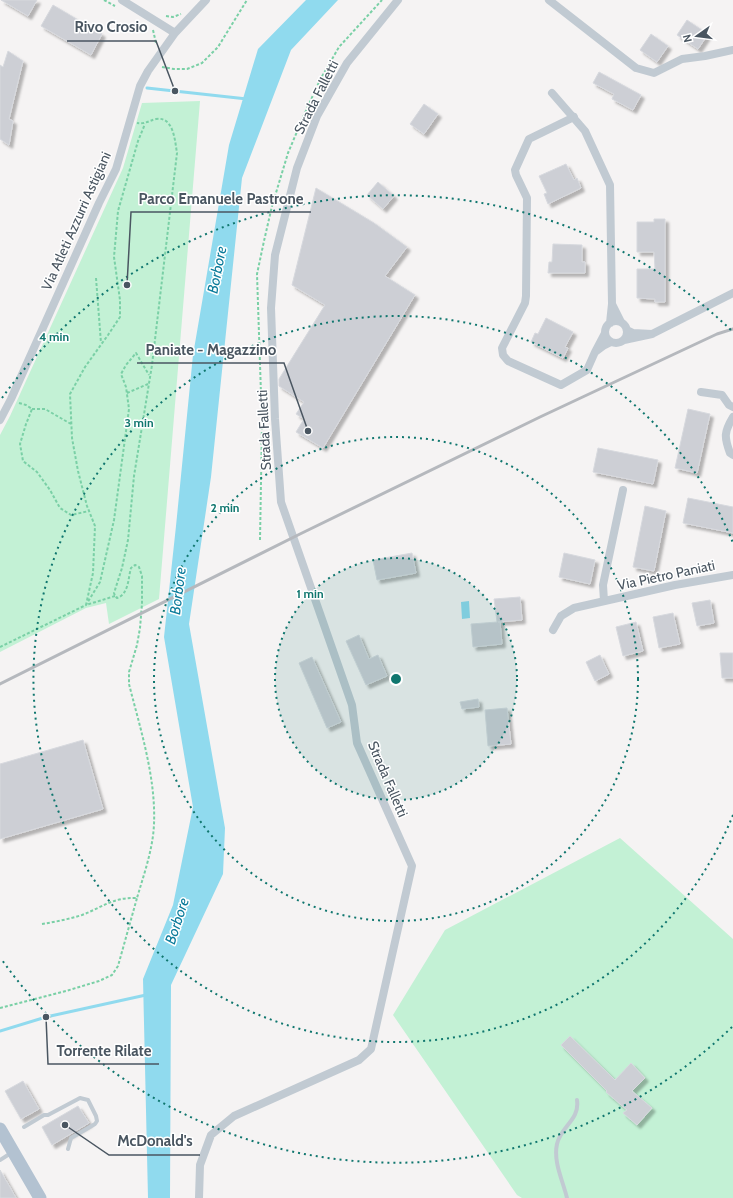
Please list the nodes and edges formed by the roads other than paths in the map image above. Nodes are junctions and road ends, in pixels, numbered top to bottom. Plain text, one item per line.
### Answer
1 (122, 0) edge
2 (206, 0) edge
3 (398, 0) edge
4 (549, 0) edge
5 (175, 33) junction
6 (733, 50) edge
7 (552, 93) dead end
8 (574, 117) junction
9 (733, 293) edge
10 (612, 304) junction
11 (621, 322) junction
12 (610, 323) junction
13 (627, 330) junction
14 (605, 333) junction
15 (652, 334) junction
16 (624, 340) junction
17 (611, 342) junction
18 (595, 352) junction
19 (701, 392) dead end
20 (733, 407) edge
21 (733, 417) edge
22 (0, 420) edge
23 (733, 455) edge
24 (623, 490) dead end
25 (733, 575) edge
26 (604, 601) junction
27 (553, 630) dead end
28 (577, 1100) dead end
29 (24, 1127) dead end
30 (0, 1129) edge
31 (68, 1149) dead end
32 (13, 1152) junction
33 (0, 1160) edge
34 (40, 1198) edge
35 (199, 1198) edge
36 (567, 1198) edge

1 - 5 street
2 - 5 street, Via Atleti Azzurri Astigiani
3 - 35 street, Strada Falletti
4 - 6 street
5 - 22 street, Via Atleti Azzurri Astigiani
7 - 8 street
8 - 10 street
8 - 18 street
9 - 15 street
10 - 11 street
10 - 12 street
11 - 12 street
11 - 13 street
12 - 14 street
13 - 15 street
13 - 16 street
14 - 17 street
14 - 18 street
15 - 16 street
16 - 17 street
17 - 18 street
19 - 20 street
21 - 23 street
24 - 26 street, Via Pietro Paniati
25 - 26 street, Via Pietro Paniati
26 - 27 street, Via Pietro Paniati
28 - 36 lane
29 - 31 lane
30 - 32 main road
32 - 33 lane
32 - 34 main road

